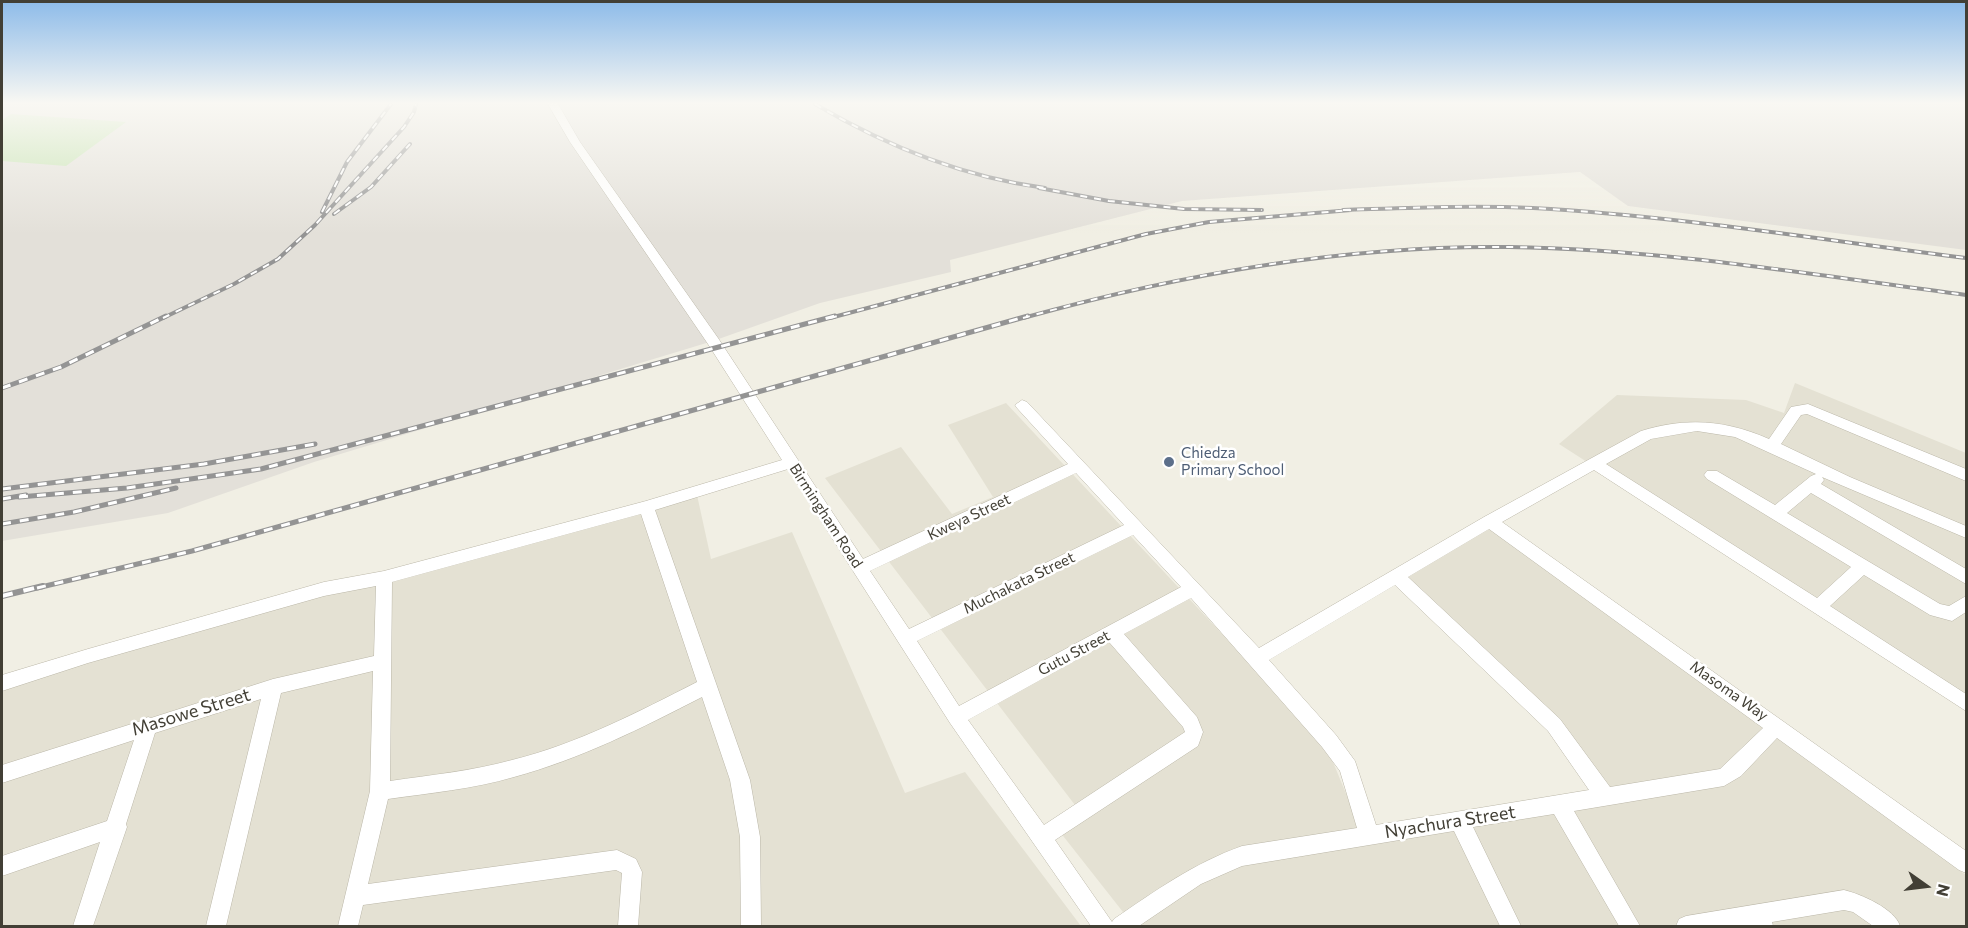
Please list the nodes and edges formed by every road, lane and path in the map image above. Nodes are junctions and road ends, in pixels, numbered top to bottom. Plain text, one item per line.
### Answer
1 (579, 147) edge
2 (1022, 405) dead end
3 (1772, 446) junction
4 (792, 462) junction
5 (1594, 463) junction
6 (1078, 466) junction
7 (1826, 473) junction
8 (1712, 475) dead end
9 (1966, 475) edge
10 (1810, 485) junction
11 (646, 507) junction
12 (1775, 514) junction
13 (1491, 521) junction
14 (1134, 526) junction
15 (1966, 532) edge
16 (1862, 567) junction
17 (860, 568) junction
18 (1397, 577) junction
19 (1966, 577) edge
20 (384, 578) junction
21 (1192, 589) junction
22 (1966, 603) edge
23 (1819, 606) junction
24 (1112, 632) junction
25 (904, 639) junction
26 (1257, 658) junction
27 (383, 661) junction
28 (2, 682) edge
29 (707, 686) junction
30 (273, 687) junction
31 (1966, 703) edge
32 (956, 717) junction
33 (148, 725) junction
34 (1777, 726) junction
35 (2, 774) edge
36 (380, 791) junction
37 (1605, 796) junction
38 (1560, 806) junction
39 (1460, 821) junction
40 (117, 826) junction
41 (1369, 835) junction
42 (1041, 838) junction
43 (1966, 863) edge
44 (2, 866) edge
45 (356, 896) junction
46 (1759, 920) edge
47 (83, 927) edge
48 (216, 927) edge
49 (348, 927) edge
50 (628, 927) edge
51 (751, 927) edge
52 (1103, 927) edge
53 (1121, 927) edge
54 (1511, 927) edge
55 (1630, 927) edge
56 (1686, 927) edge
57 (1890, 927) edge

1 - 4 street, Birmingham Road
2 - 6 street
3 - 5 street
3 - 7 street
3 - 9 street
4 - 11 street
4 - 17 street, Birmingham Road
5 - 13 street
5 - 23 street
6 - 14 street
6 - 17 street, Kweya Street
7 - 10 street
7 - 15 street
8 - 12 street
10 - 12 street
10 - 19 street
11 - 20 street
11 - 29 street
12 - 16 street
13 - 18 street
13 - 34 street, Masoma Way
14 - 21 street
14 - 25 street, Muchakata Street
16 - 22 street
16 - 23 street
17 - 25 street, Birmingham Road
18 - 26 street
18 - 37 street
20 - 27 street
20 - 28 street
21 - 24 street, Gutu Street
21 - 26 street
23 - 31 street
24 - 32 street, Gutu Street
24 - 42 street
25 - 32 street, Birmingham Road
26 - 41 street
27 - 30 street, Masowe Street
27 - 36 street
29 - 36 street
29 - 51 street
30 - 33 street, Masowe Street
30 - 48 street
32 - 42 street, Birmingham Road
33 - 35 street, Masowe Street
33 - 40 street
34 - 37 street, Nyachura Street
34 - 43 street, Masoma Way
36 - 45 street
37 - 38 street, Nyachura Street
38 - 39 street, Nyachura Street
38 - 55 street
39 - 41 street, Nyachura Street
39 - 54 street
40 - 44 street
40 - 47 street
41 - 53 street, Nyachura Street
42 - 52 street, Birmingham Road
45 - 49 street
45 - 50 street
46 - 56 street
46 - 57 street

